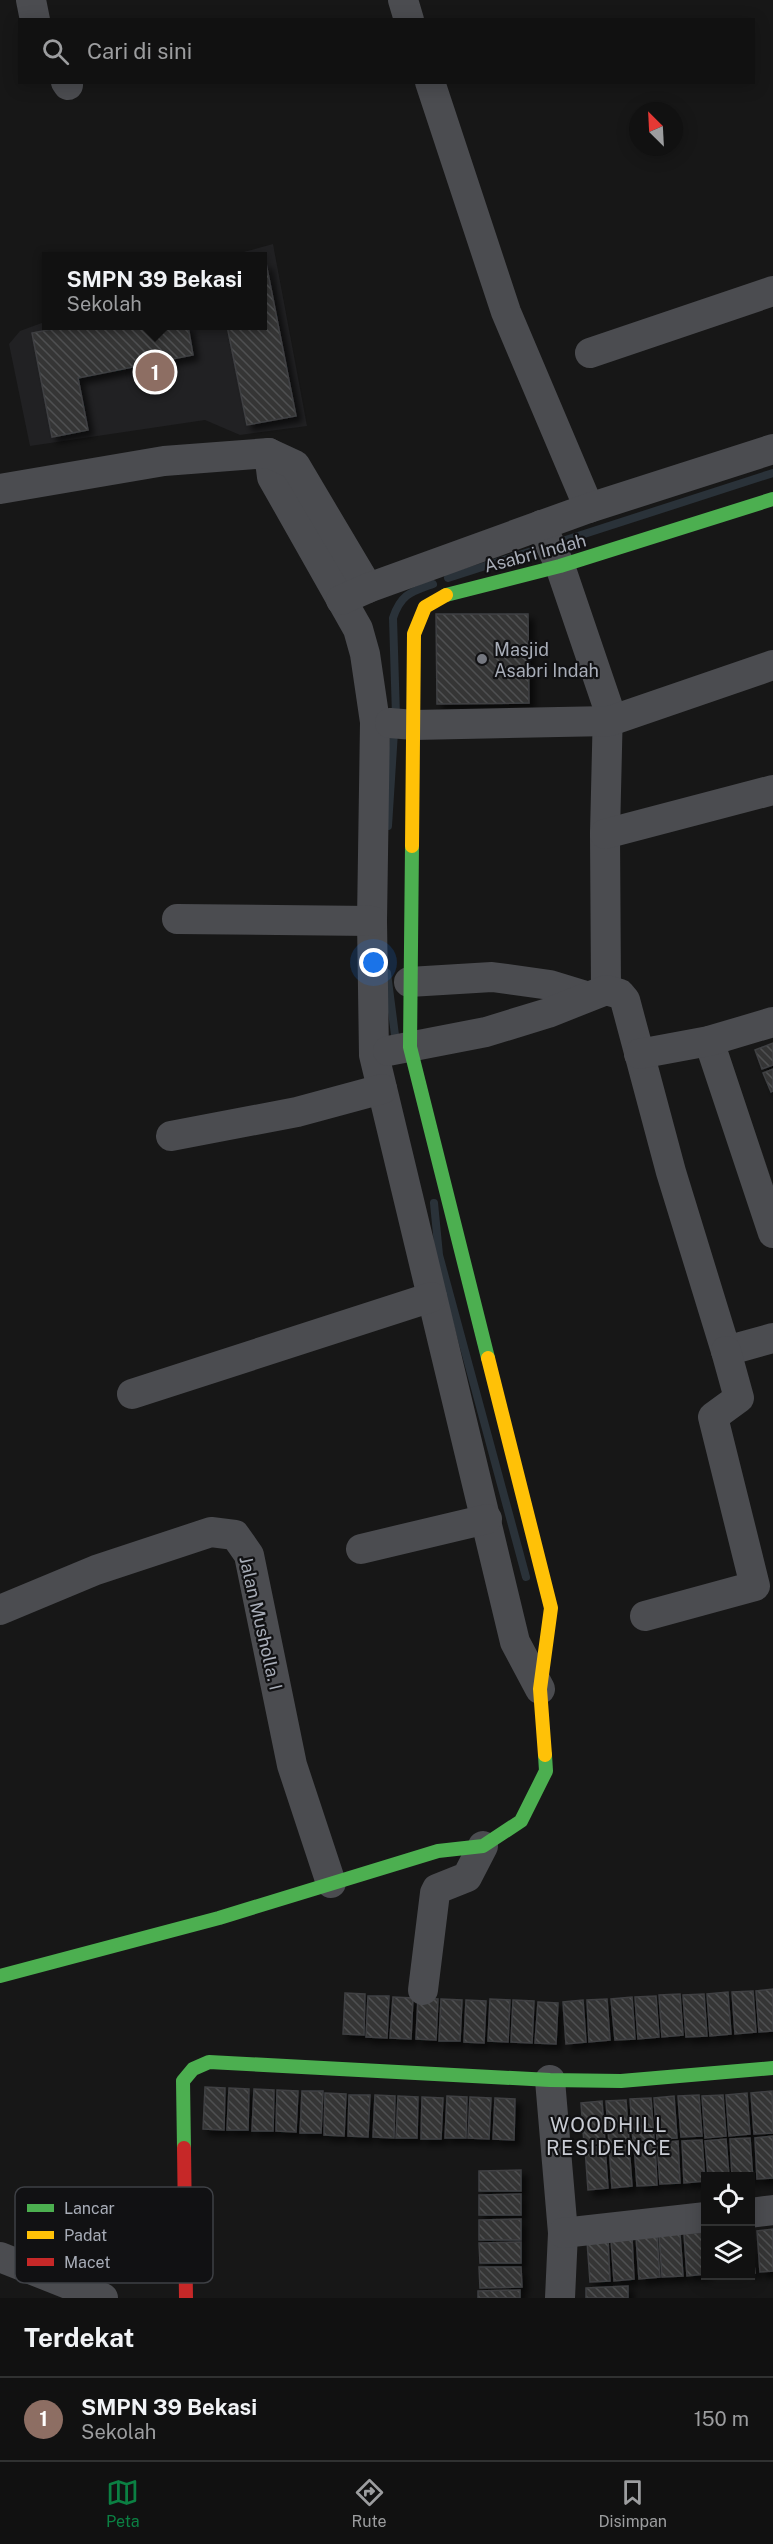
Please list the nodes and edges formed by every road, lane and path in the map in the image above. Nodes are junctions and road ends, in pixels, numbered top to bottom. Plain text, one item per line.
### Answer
1 (31, 0) edge
2 (403, 0) edge
3 (35, 18) edge
4 (408, 18) edge
5 (431, 84) edge
6 (773, 291) edge
7 (590, 353) dead end
8 (773, 449) edge
9 (269, 453) junction
10 (0, 489) edge
11 (773, 499) edge
12 (589, 508) junction
13 (550, 545) junction
14 (368, 588) junction
15 (341, 600) junction
16 (773, 665) edge
17 (610, 721) junction
18 (375, 722) junction
19 (414, 725) junction
20 (773, 789) edge
21 (605, 834) junction
22 (177, 919) dead end
23 (372, 921) junction
24 (409, 982) junction
25 (596, 993) junction
26 (773, 1022) edge
27 (708, 1041) junction
28 (410, 1047) junction
29 (639, 1054) junction
30 (374, 1055) junction
31 (382, 1089) junction
32 (171, 1136) dead end
33 (773, 1233) edge
34 (432, 1297) junction
35 (773, 1338) edge
36 (726, 1351) junction
37 (132, 1394) dead end
38 (487, 1519) junction
39 (361, 1549) dead end
40 (0, 1610) edge
41 (645, 1616) dead end
42 (540, 1689) junction
43 (483, 1846) junction
44 (331, 1883) junction
45 (0, 1976) edge
46 (423, 1990) dead end
47 (773, 2068) edge
48 (550, 2080) junction
49 (184, 2187) edge
50 (773, 2210) edge
51 (755, 2212) edge
52 (701, 2217) edge
53 (563, 2233) junction
54 (0, 2257) edge
55 (15, 2263) edge
56 (65, 2283) edge
57 (186, 2283) edge
58 (103, 2298) edge
59 (186, 2298) edge
60 (560, 2298) edge

1 - 3 street
2 - 4 street
5 - 12 street
6 - 7 street
8 - 12 street
9 - 10 street
9 - 14 street
9 - 15 street
11 - 13 street, Asabri Indah
12 - 13 street
13 - 14 street
13 - 17 street
13 - 19 street, Asabri Indah
14 - 15 street
15 - 18 street
16 - 17 street
17 - 19 street
17 - 21 street
18 - 19 street
18 - 23 street
19 - 24 street
20 - 21 street
21 - 25 street
22 - 23 street
23 - 30 street
24 - 25 street
24 - 28 street
25 - 28 street
25 - 29 street
26 - 27 street
27 - 29 street
27 - 33 street
28 - 30 street
28 - 42 street
29 - 36 street
30 - 31 street
31 - 32 street
31 - 34 street
34 - 37 street
34 - 38 street
35 - 36 street
36 - 41 street
38 - 39 street
38 - 42 street
40 - 44 street, Jalan Musholla. I
42 - 43 street
43 - 44 street
43 - 46 street
44 - 45 street
47 - 48 street
48 - 49 street
48 - 53 street
50 - 51 street
52 - 53 street
53 - 60 street
54 - 55 street
56 - 58 street
57 - 59 street

